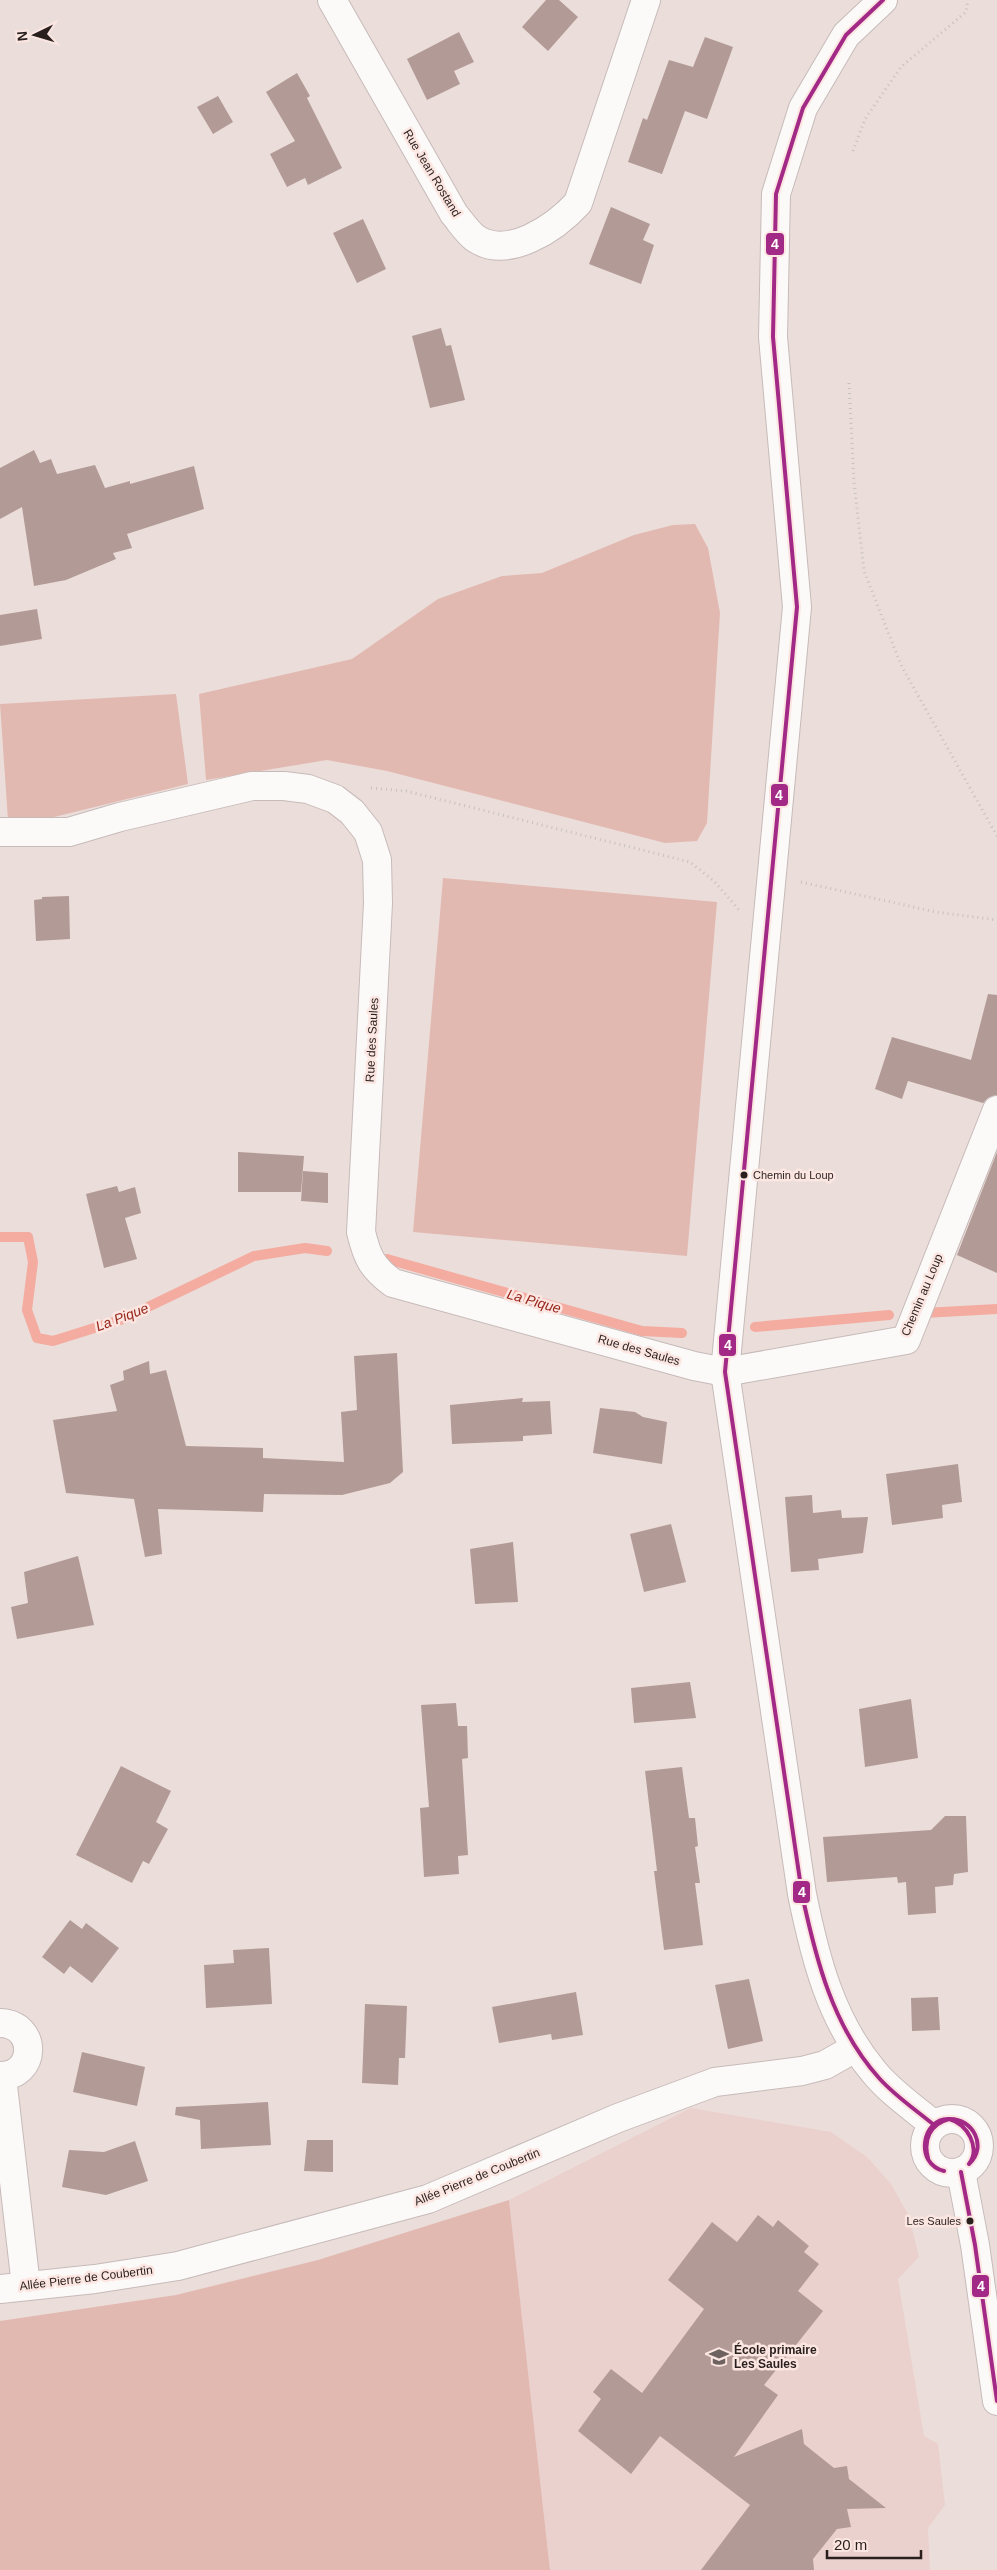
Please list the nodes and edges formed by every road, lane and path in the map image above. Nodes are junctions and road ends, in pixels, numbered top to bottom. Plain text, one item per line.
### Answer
1 (332, 0) edge
2 (646, 0) edge
3 (883, 0) edge
4 (968, 0) edge
5 (853, 151) dead end
6 (849, 383) dead end
7 (335, 799) junction
8 (0, 832) edge
9 (997, 836) edge
10 (772, 876) junction
11 (997, 920) edge
12 (767, 921) junction
13 (997, 1110) edge
14 (725, 1372) junction
15 (0, 2023) edge
16 (855, 2048) junction
17 (1, 2077) edge
18 (934, 2125) junction
19 (986, 2126) edge
20 (961, 2172) junction
21 (13, 2288) edge
22 (997, 2401) edge

1 - 2 street, Rue Jean Rostand
3 - 10 street
4 - 5 path
6 - 9 path
7 - 8 street, Rue des Saules
7 - 12 path
7 - 14 street, Rue des Saules
10 - 11 path
10 - 12 street
12 - 14 street
13 - 14 street, Chemin au Loup
14 - 16 street
15 - 17 street
16 - 18 street
16 - 21 street, Allée Pierre de Coubertin
17 - 21 street
18 - 19 street
18 - 20 street
19 - 20 street
20 - 22 street

